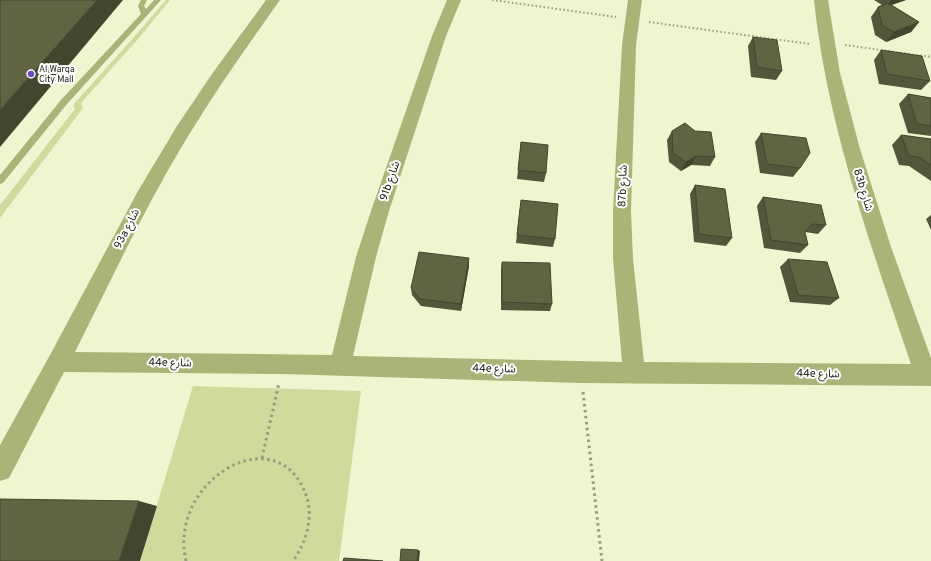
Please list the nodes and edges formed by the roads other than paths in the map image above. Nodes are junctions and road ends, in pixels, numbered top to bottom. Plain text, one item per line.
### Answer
1 (144, 0) edge
2 (158, 0) edge
3 (273, 0) edge
4 (454, 0) edge
5 (634, 0) edge
6 (821, 0) edge
7 (145, 15) junction
8 (0, 181) edge
9 (58, 362) junction
10 (340, 366) junction
11 (634, 372) junction
12 (928, 375) edge
13 (0, 469) edge

1 - 7 lane
2 - 7 lane
3 - 9 street, 93a شارع
4 - 10 street, 91b شارع
5 - 11 street, 87b شارع
6 - 12 street, 83b شارع
7 - 8 lane
9 - 10 street, 44e شارع
9 - 13 street, 93a شارع
10 - 11 street, 44e شارع
11 - 12 street, 44e شارع

